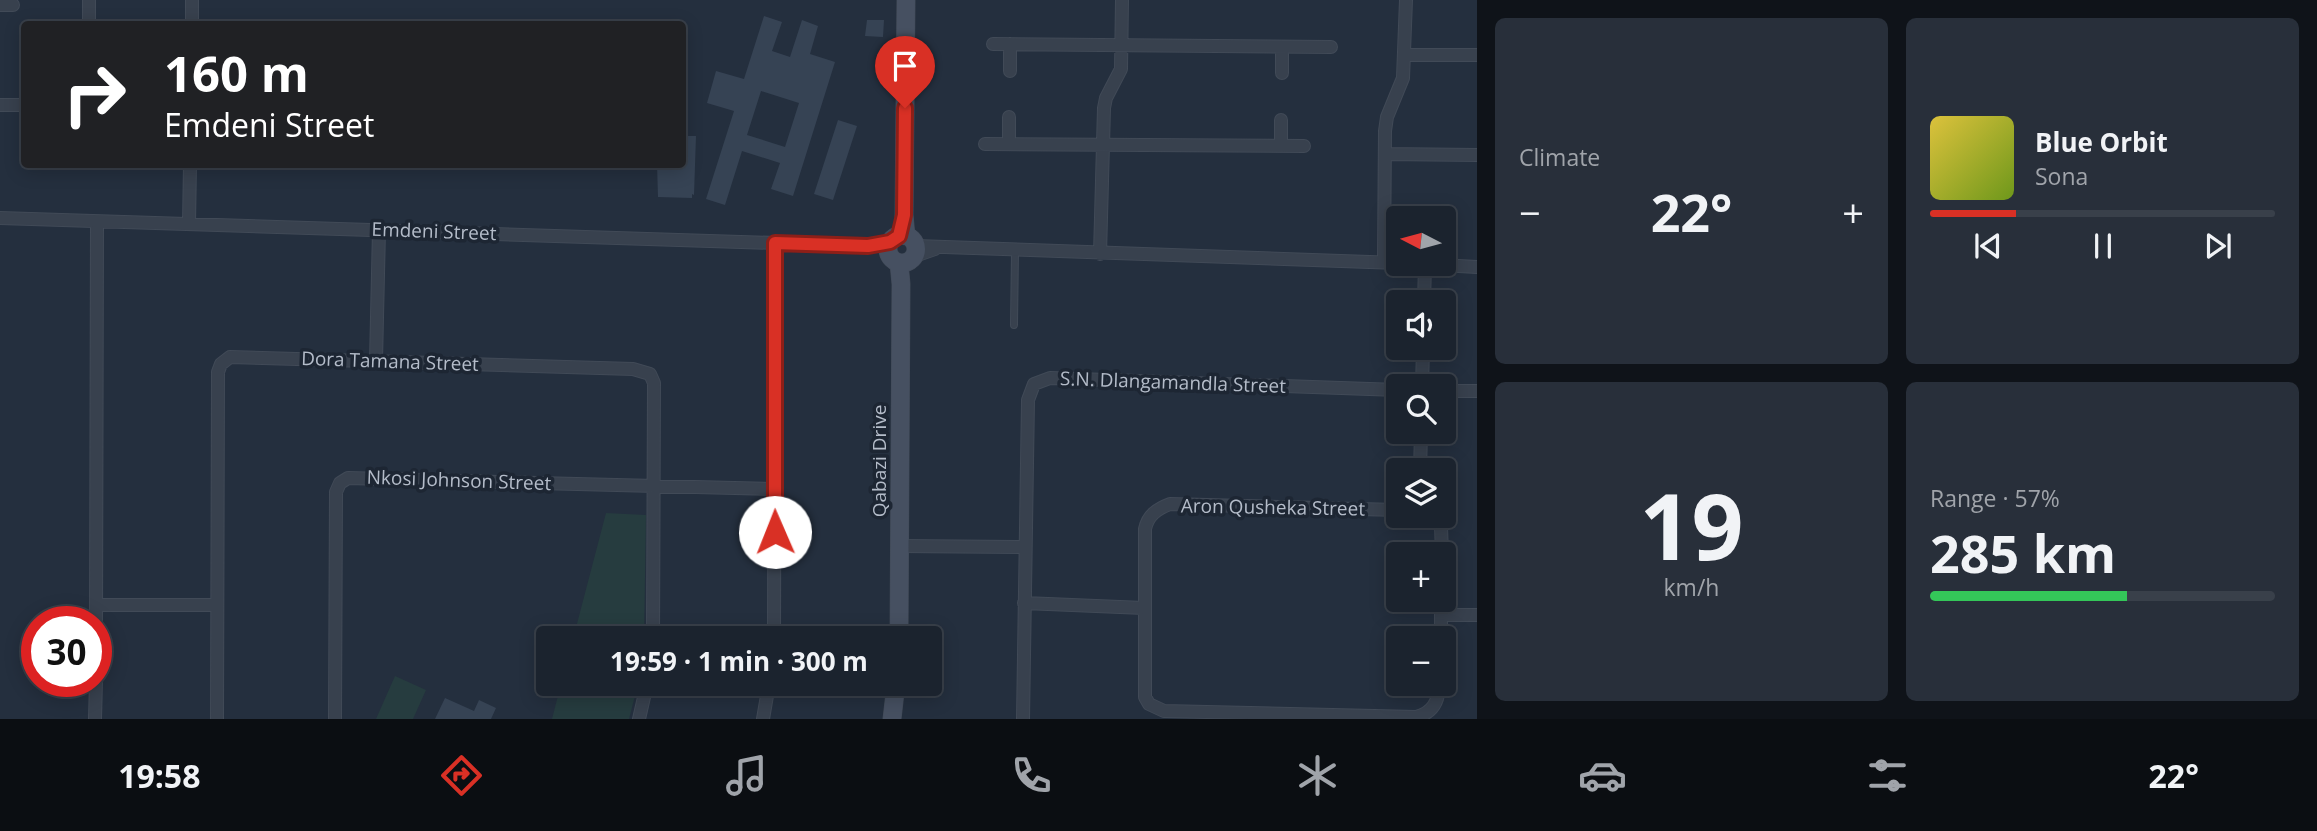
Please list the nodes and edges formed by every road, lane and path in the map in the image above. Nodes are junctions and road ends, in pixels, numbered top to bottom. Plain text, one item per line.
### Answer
1 (89, 0) edge
2 (192, 0) edge
3 (906, 0) edge
4 (1122, 0) edge
5 (1406, 0) edge
6 (89, 21) edge
7 (192, 21) edge
8 (993, 44) dead end
9 (1010, 44) junction
10 (1122, 45) junction
11 (1282, 47) junction
12 (1331, 47) dead end
13 (1405, 55) junction
14 (1477, 55) edge
15 (1010, 71) dead end
16 (1282, 73) dead end
17 (0, 105) edge
18 (21, 105) edge
19 (1009, 117) dead end
20 (1281, 120) dead end
21 (985, 144) dead end
22 (1009, 144) junction
23 (1103, 145) junction
24 (1281, 146) junction
25 (1304, 146) dead end
26 (1385, 154) junction
27 (1477, 155) edge
28 (190, 168) edge
29 (0, 218) edge
30 (97, 222) junction
31 (189, 224) junction
32 (379, 230) junction
33 (775, 243) junction
34 (903, 249) junction
35 (1015, 251) junction
36 (1100, 254) junction
37 (1384, 262) joint
38 (1456, 266) edge
39 (1477, 267) edge
40 (1014, 324) dead end
41 (376, 361) junction
42 (1386, 390) edge
43 (1456, 391) edge
44 (1477, 391) edge
45 (654, 485) junction
46 (774, 489) junction
47 (1386, 510) edge
48 (899, 546) junction
49 (1025, 547) junction
50 (1024, 603) junction
51 (96, 604) joint
52 (217, 605) junction
53 (1144, 608) junction
54 (1441, 615) joint
55 (1477, 615) edge
56 (653, 626) edge
57 (774, 626) edge
58 (899, 626) edge
59 (1441, 626) edge
60 (645, 696) edge
61 (769, 696) edge
62 (895, 696) edge
63 (1437, 696) edge
64 (96, 697) edge
65 (768, 718) edge
66 (1416, 718) edge
67 (96, 719) edge
68 (218, 719) edge
69 (335, 719) edge
70 (639, 719) edge
71 (892, 719) edge
72 (1023, 719) edge

1 - 6 street
2 - 7 street
3 - 34 street, Qabazi Drive
4 - 10 street
5 - 13 street
8 - 9 street
9 - 10 street
9 - 15 street
10 - 11 street
10 - 23 street
11 - 12 street
11 - 16 street
13 - 14 street
13 - 26 street
17 - 18 street
19 - 22 street
20 - 24 street
21 - 22 street
22 - 23 street
23 - 24 street
23 - 36 street
24 - 25 street
26 - 27 street
26 - 37 street
28 - 31 street
29 - 30 street, Emdeni Street
30 - 31 street, Emdeni Street
30 - 51 street
31 - 32 street, Emdeni Street
32 - 33 street, Emdeni Street
32 - 41 street
33 - 34 street, Emdeni Street
33 - 46 street
34 - 35 street, Emdeni Street
34 - 48 street, Qabazi Drive
35 - 36 street, Emdeni Street
35 - 40 lane
36 - 37 street, Emdeni Street
38 - 39 street
41 - 45 street, Dora Tamana Street
41 - 52 street, Dora Tamana Street
42 - 49 street, S.N. Dlangamandla Street
43 - 44 street
45 - 46 street, Nkosi Johnson Street
45 - 56 street, Dora Tamana Street
45 - 69 street, Nkosi Johnson Street
46 - 57 street
47 - 53 street, Aron Qusheka Street
48 - 49 street
48 - 58 street, Qabazi Drive
49 - 50 street, S.N. Dlangamandla Street
50 - 53 street
50 - 72 street, S.N. Dlangamandla Street
51 - 52 street
52 - 68 street, Dora Tamana Street
53 - 66 street, Aron Qusheka Street
54 - 55 street
54 - 59 street
60 - 70 street
61 - 65 street
62 - 71 street
63 - 66 street
64 - 67 street

